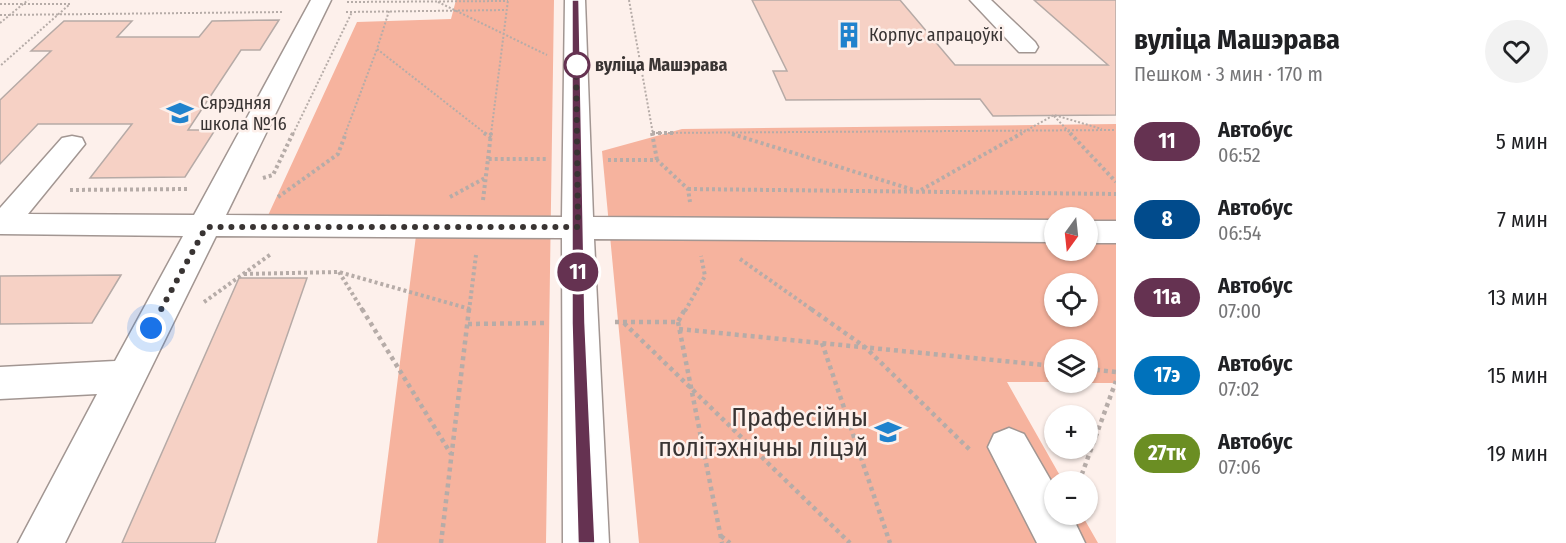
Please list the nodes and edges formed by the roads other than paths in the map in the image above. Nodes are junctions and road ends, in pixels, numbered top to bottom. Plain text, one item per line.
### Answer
1 (575, 0) edge
2 (980, 0) edge
3 (319, 5) edge
4 (1027, 47) dead end
5 (72, 144) dead end
6 (2, 224) edge
7 (221, 227) junction
8 (578, 227) junction
9 (1044, 231) edge
10 (1098, 232) edge
11 (1116, 232) edge
12 (125, 377) junction
13 (0, 383) edge
14 (992, 451) road end
15 (41, 543) edge
16 (586, 543) edge
17 (1062, 543) edge

1 - 8 street
2 - 4 street
3 - 7 street
5 - 6 street
6 - 7 street
7 - 8 street
7 - 12 street
8 - 9 street
8 - 16 street
10 - 11 street
12 - 13 street
12 - 15 street
14 - 17 street

